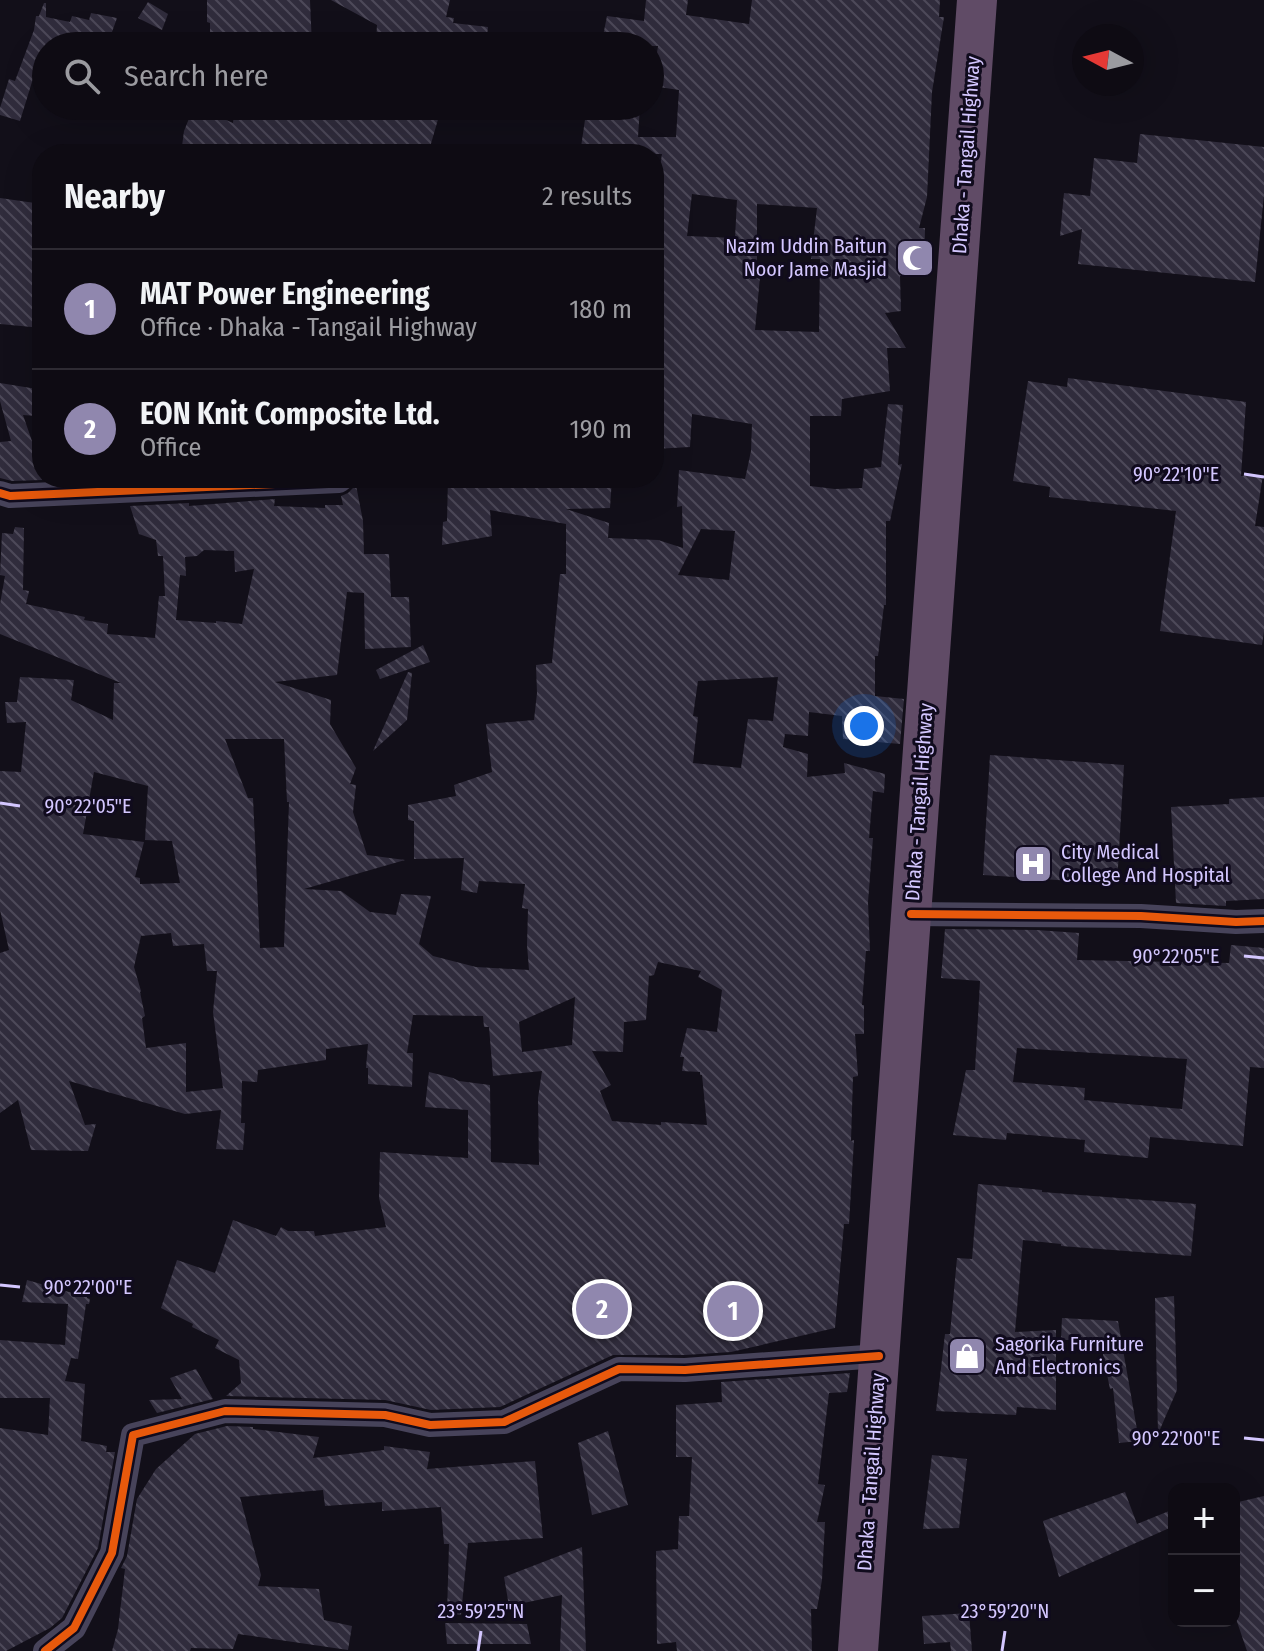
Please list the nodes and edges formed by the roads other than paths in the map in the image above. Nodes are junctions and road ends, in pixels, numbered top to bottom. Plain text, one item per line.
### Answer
1 (977, 0) edge
2 (185, 488) edge
3 (0, 493) edge
4 (911, 914) junction
5 (1264, 921) edge
6 (879, 1356) junction
7 (45, 1651) edge
8 (858, 1651) edge

1 - 4 highway, Dhaka - Tangail Highway
2 - 3 street
4 - 5 street
4 - 6 highway, Dhaka - Tangail Highway
6 - 7 street
6 - 8 highway, Dhaka - Tangail Highway

